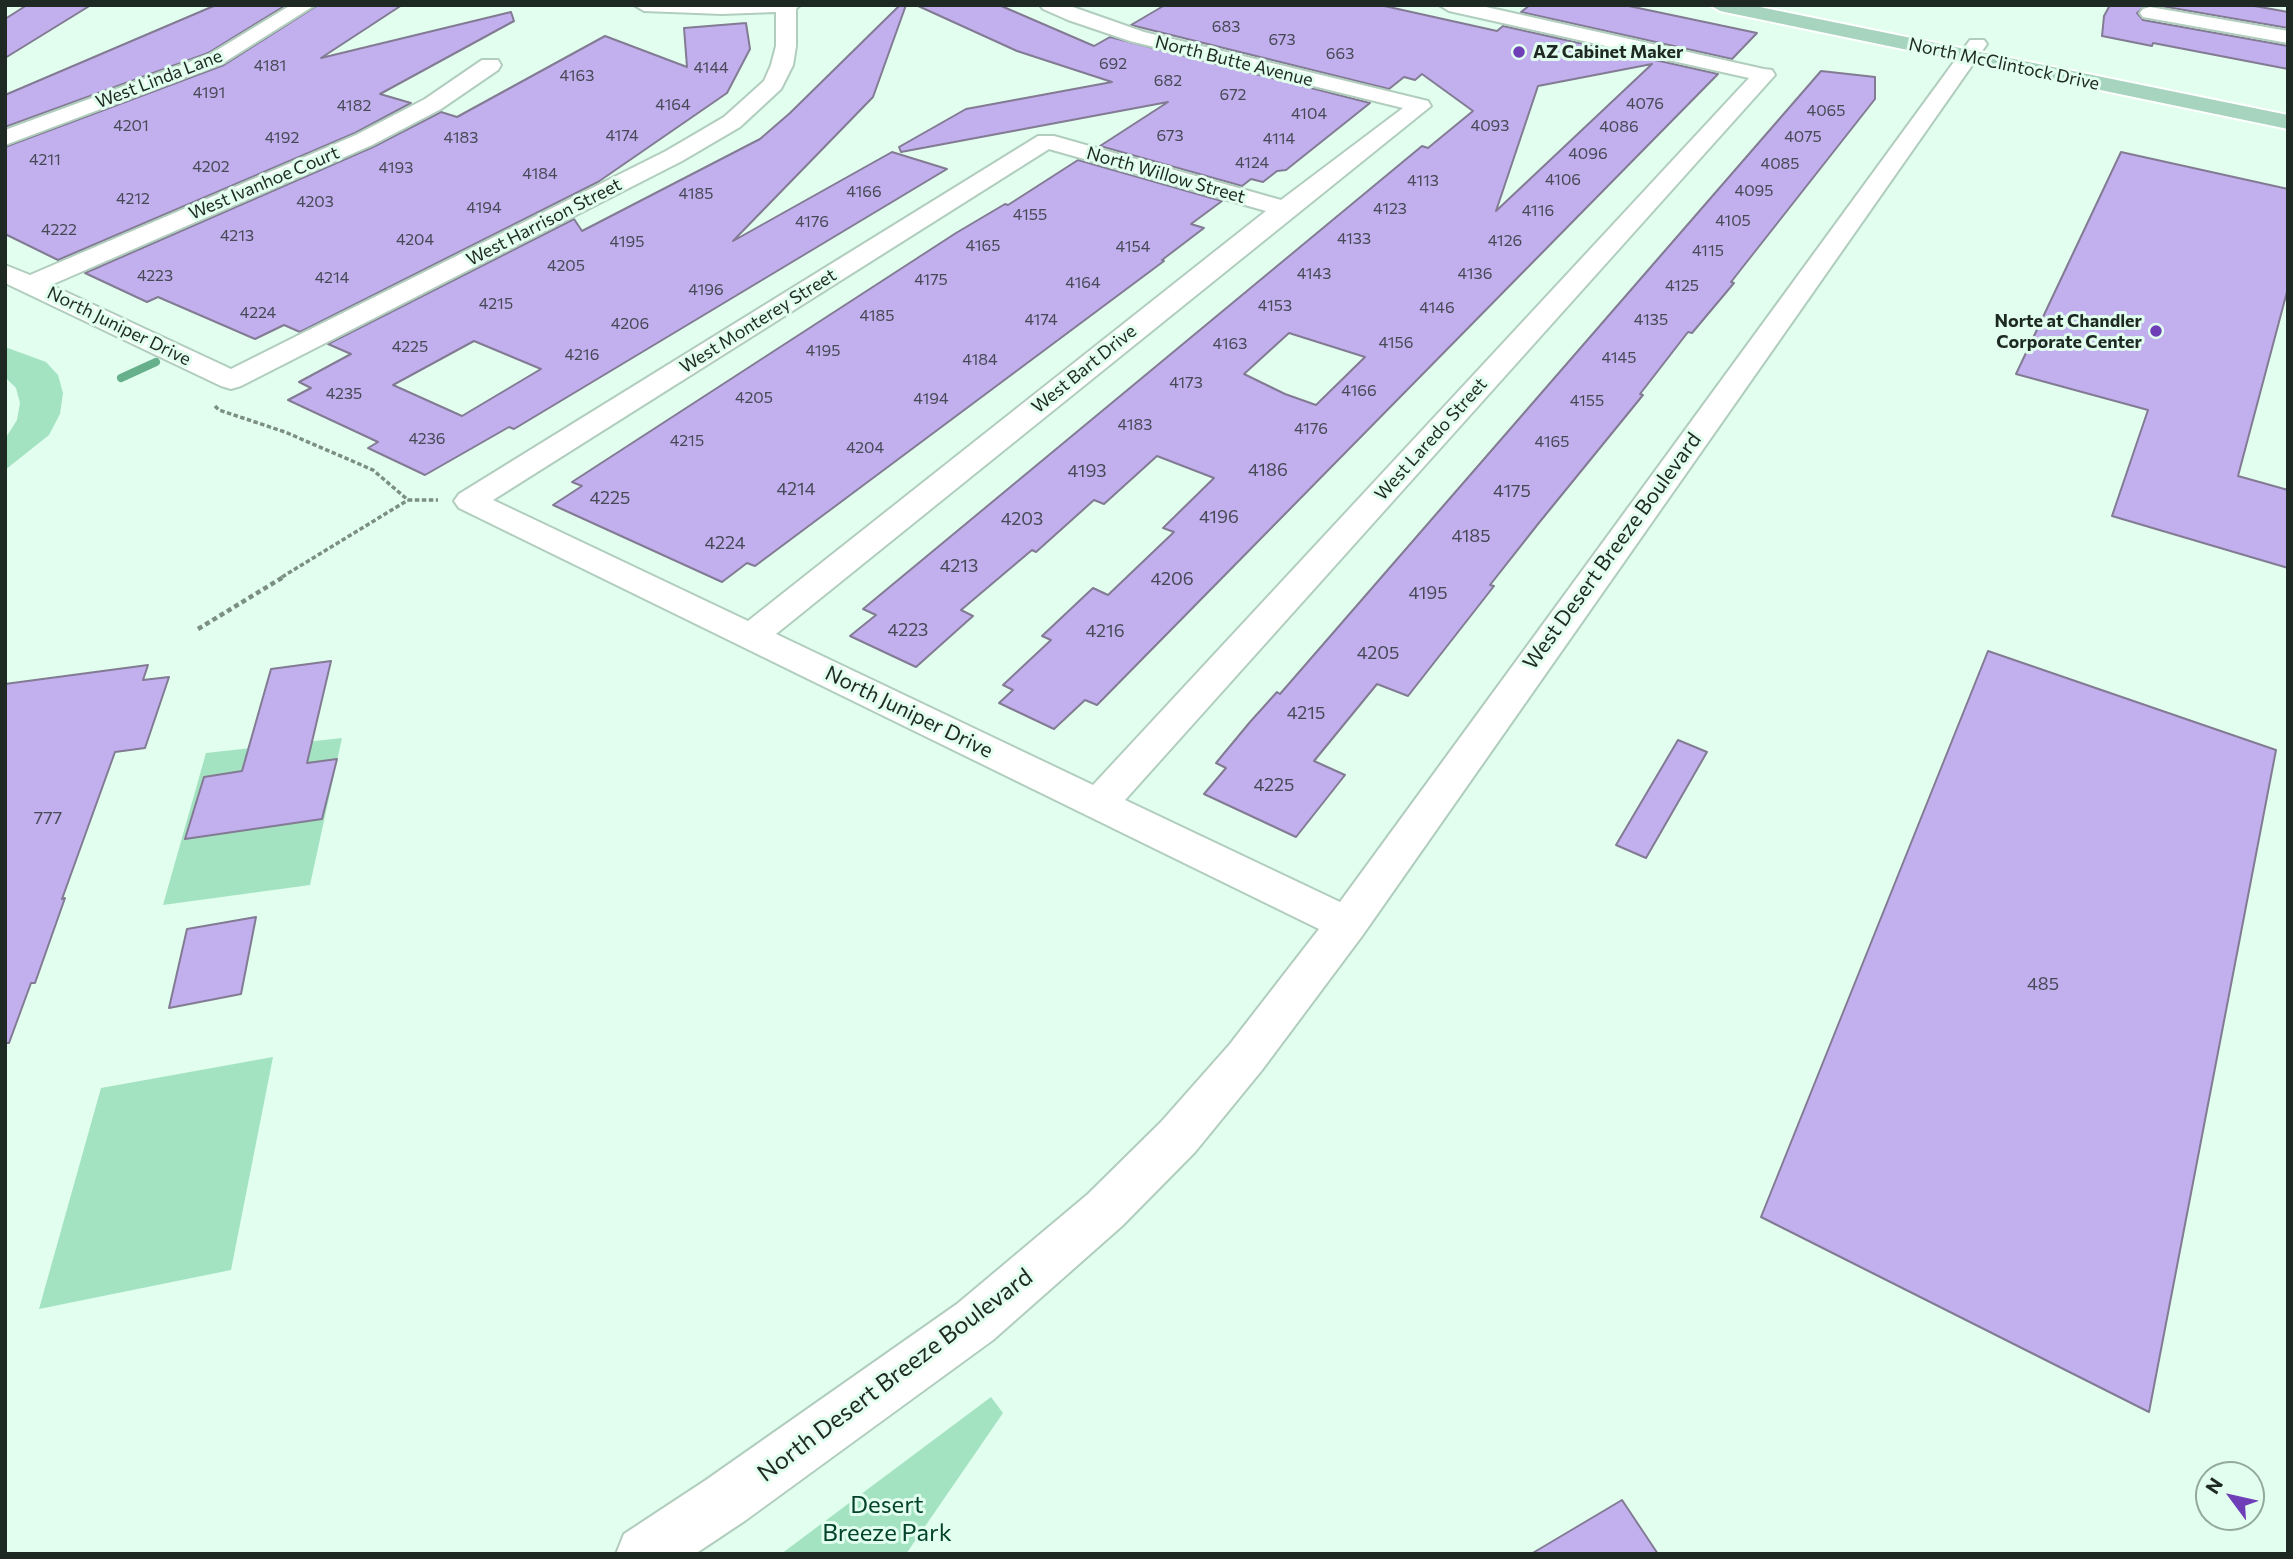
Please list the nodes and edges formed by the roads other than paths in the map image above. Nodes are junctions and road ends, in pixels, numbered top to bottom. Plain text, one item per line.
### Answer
1 (305, 5) edge
2 (644, 5) edge
3 (787, 5) edge
4 (1051, 5) edge
5 (1107, 5) edge
6 (1720, 5) edge
7 (1784, 5) edge
8 (1456, 6) edge
9 (2150, 13) dead end
10 (1075, 16) junction
11 (2288, 37) edge
12 (1973, 51) junction
13 (490, 65) dead end
14 (1420, 106) joint
15 (2288, 107) edge
16 (2288, 122) edge
17 (5, 138) edge
18 (1046, 141) joint
19 (1285, 209) junction
20 (18, 278) edge
21 (232, 380) joint
22 (470, 500) joint
23 (751, 636) junction
24 (1098, 804) junction
25 (1347, 924) junction
26 (1247, 1057) joint
27 (644, 1554) edge

1 - 17 street, West Linda Lane
2 - 3 street
3 - 21 street, West Harrison Street
4 - 10 street, North Butte Avenue
5 - 10 street
6 - 12 main road, North McClintock Drive
7 - 12 main road, North McClintock Drive
8 - 24 street, West Laredo Street
9 - 11 street
10 - 14 street, North Butte Avenue
12 - 15 main road, North McClintock Drive
12 - 16 main road, North McClintock Drive
12 - 25 street, West Desert Breeze Boulevard
13 - 20 street, West Ivanhoe Court
14 - 19 street, West Bart Drive
18 - 19 street, North Willow Street
18 - 22 street, West Monterey Street
19 - 23 street, West Bart Drive
20 - 21 street, North Juniper Drive
22 - 23 street, North Juniper Drive
23 - 24 street, North Juniper Drive
24 - 25 street, North Juniper Drive
25 - 26 street, West Desert Breeze Boulevard
26 - 27 street, North Desert Breeze Boulevard

